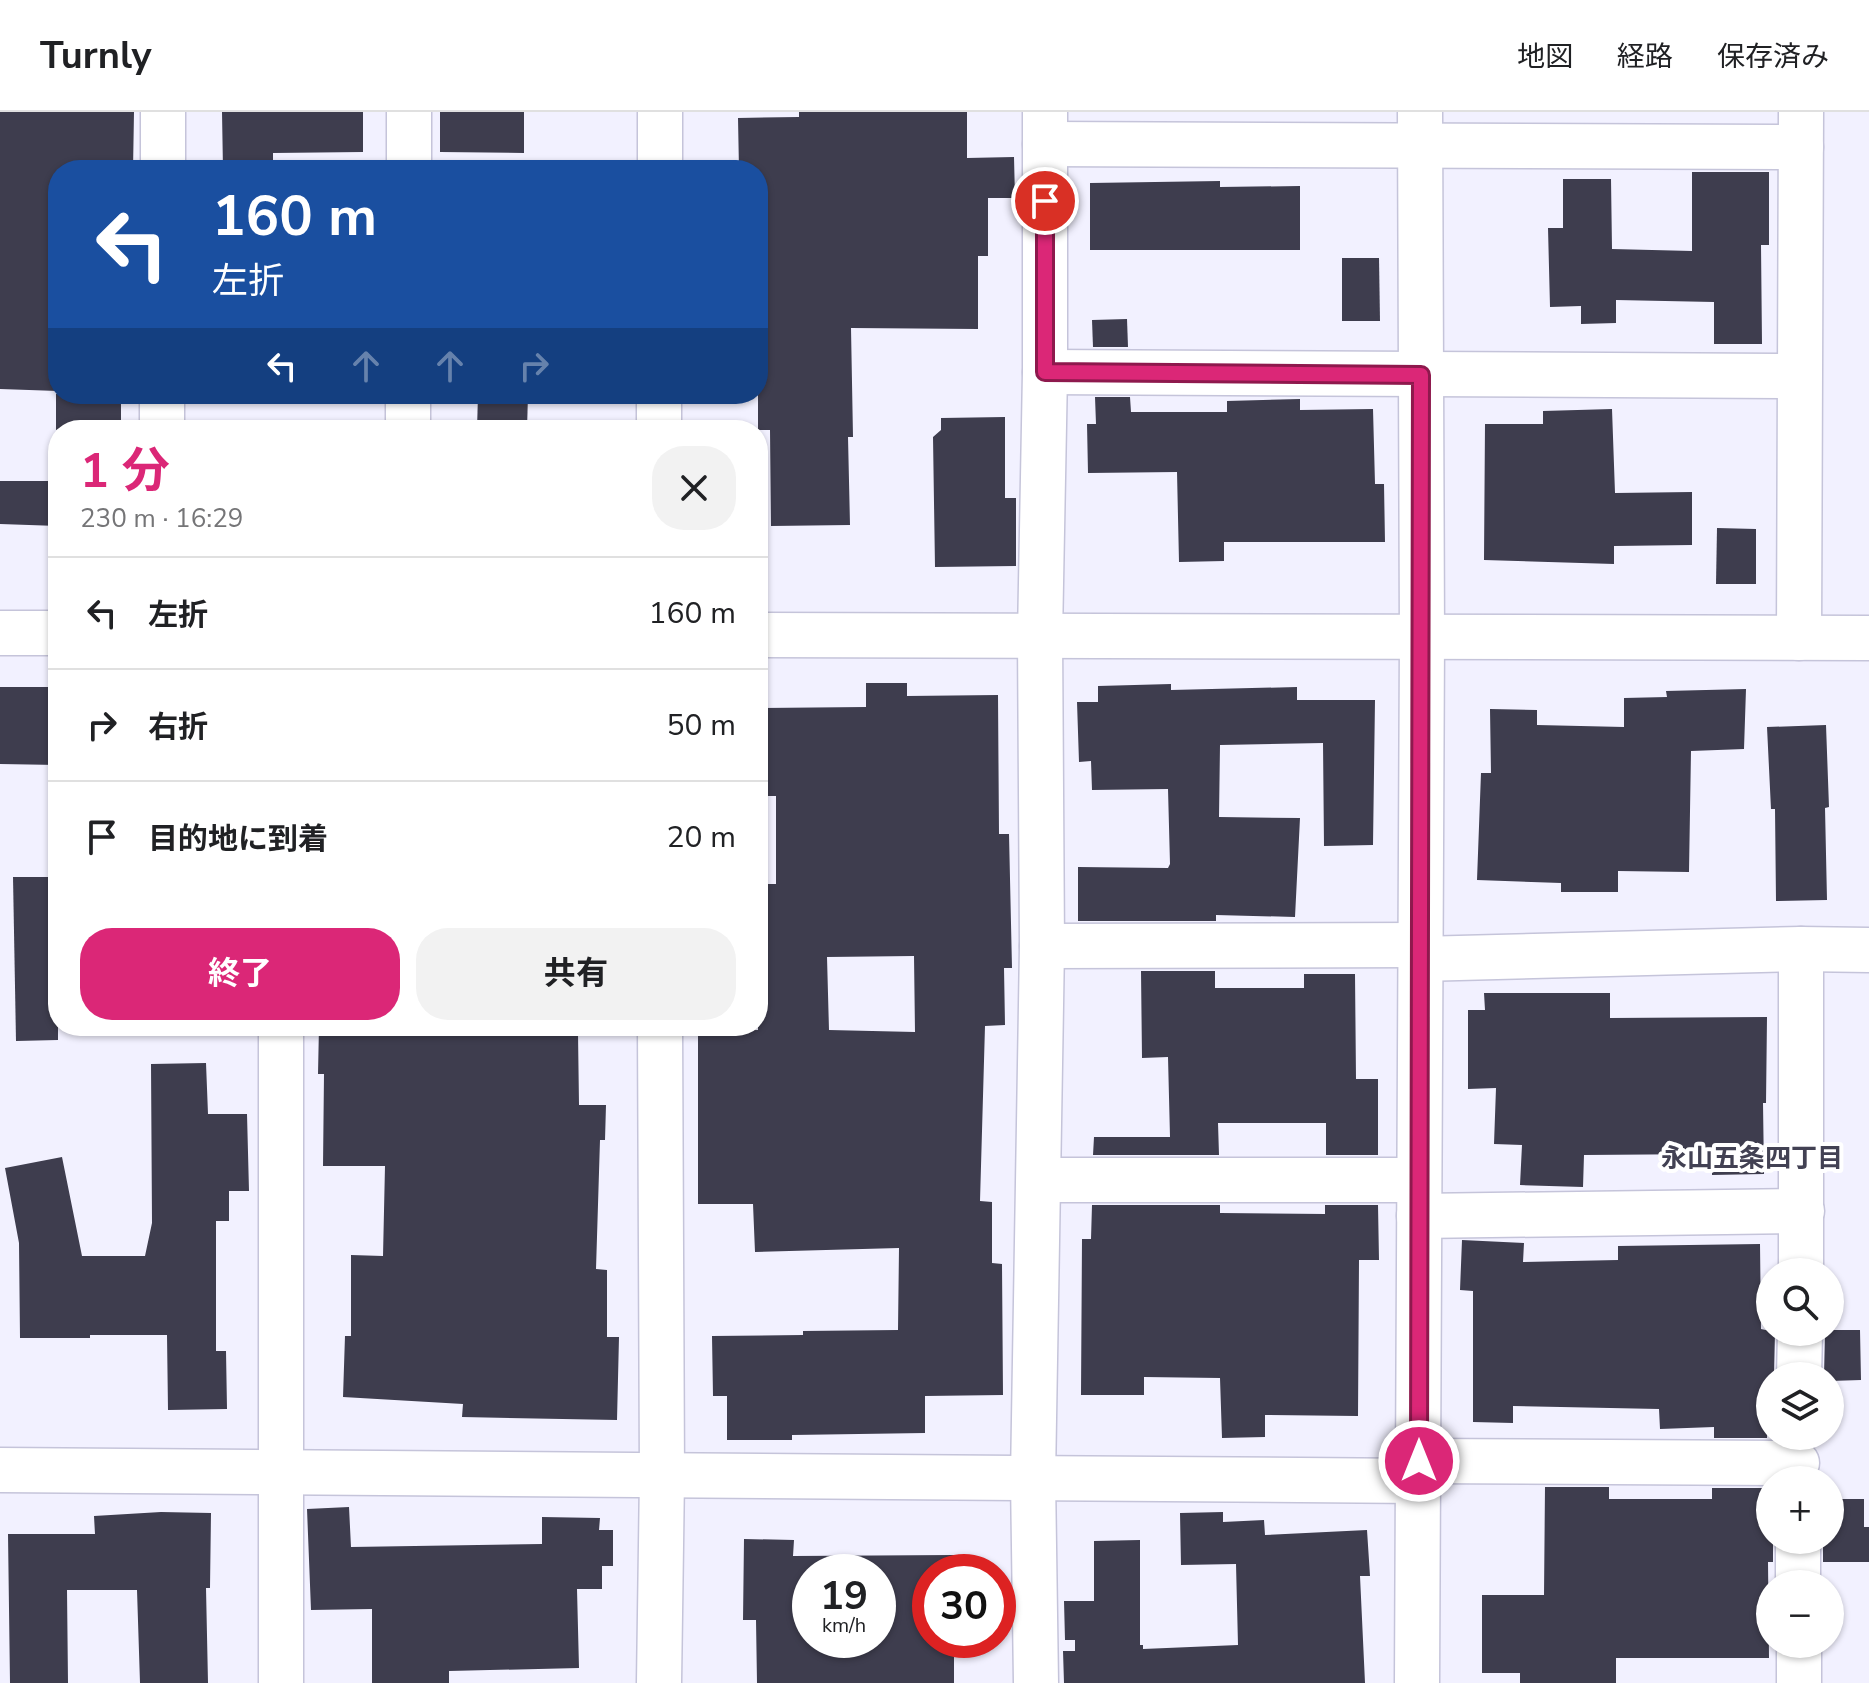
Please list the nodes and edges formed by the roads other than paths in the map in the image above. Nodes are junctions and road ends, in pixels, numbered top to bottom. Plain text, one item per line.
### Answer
1 (163, 112) edge
2 (409, 112) edge
3 (660, 112) edge
4 (1045, 128) edge
5 (1420, 130) edge
6 (1801, 130) edge
7 (163, 160) edge
8 (409, 160) edge
9 (660, 160) edge
10 (1045, 372) junction
11 (1421, 375) junction
12 (1799, 376) junction
13 (0, 633) edge
14 (48, 633) edge
15 (768, 635) edge
16 (1040, 636) junction
17 (1422, 638) junction
18 (1799, 638) junction
19 (1869, 638) edge
20 (1042, 946) junction
21 (1801, 949) junction
22 (1869, 950) edge
23 (1419, 952) junction
24 (281, 1036) edge
25 (660, 1036) edge
26 (1039, 1180) junction
27 (1418, 1198) junction
28 (1802, 1211) junction
29 (1801, 1258) edge
30 (1798, 1460) edge
31 (0, 1470) edge
32 (282, 1471) junction
33 (1419, 1471) junction
34 (662, 1476) junction
35 (1033, 1478) junction
36 (1799, 1658) edge
37 (281, 1683) edge
38 (659, 1683) edge
39 (1036, 1683) edge
40 (1417, 1683) edge
41 (1799, 1683) edge

1 - 7 street
2 - 8 street
3 - 9 street
4 - 5 street
4 - 10 street
5 - 6 street
5 - 11 street
6 - 12 street
10 - 11 street
10 - 16 street
11 - 12 street
11 - 17 street
12 - 18 street
13 - 14 street
15 - 16 street
16 - 17 street
16 - 20 street
17 - 18 street
17 - 23 street
18 - 19 street
20 - 23 street
20 - 26 street
21 - 22 street
21 - 23 street
21 - 28 street
23 - 27 street
24 - 32 street
25 - 34 street
26 - 27 street
26 - 35 street
27 - 28 street
27 - 33 street
28 - 29 street
30 - 33 street
31 - 32 street
32 - 34 street
32 - 37 street
33 - 35 street
33 - 40 street
34 - 35 street
34 - 38 street
35 - 39 street
36 - 41 street

